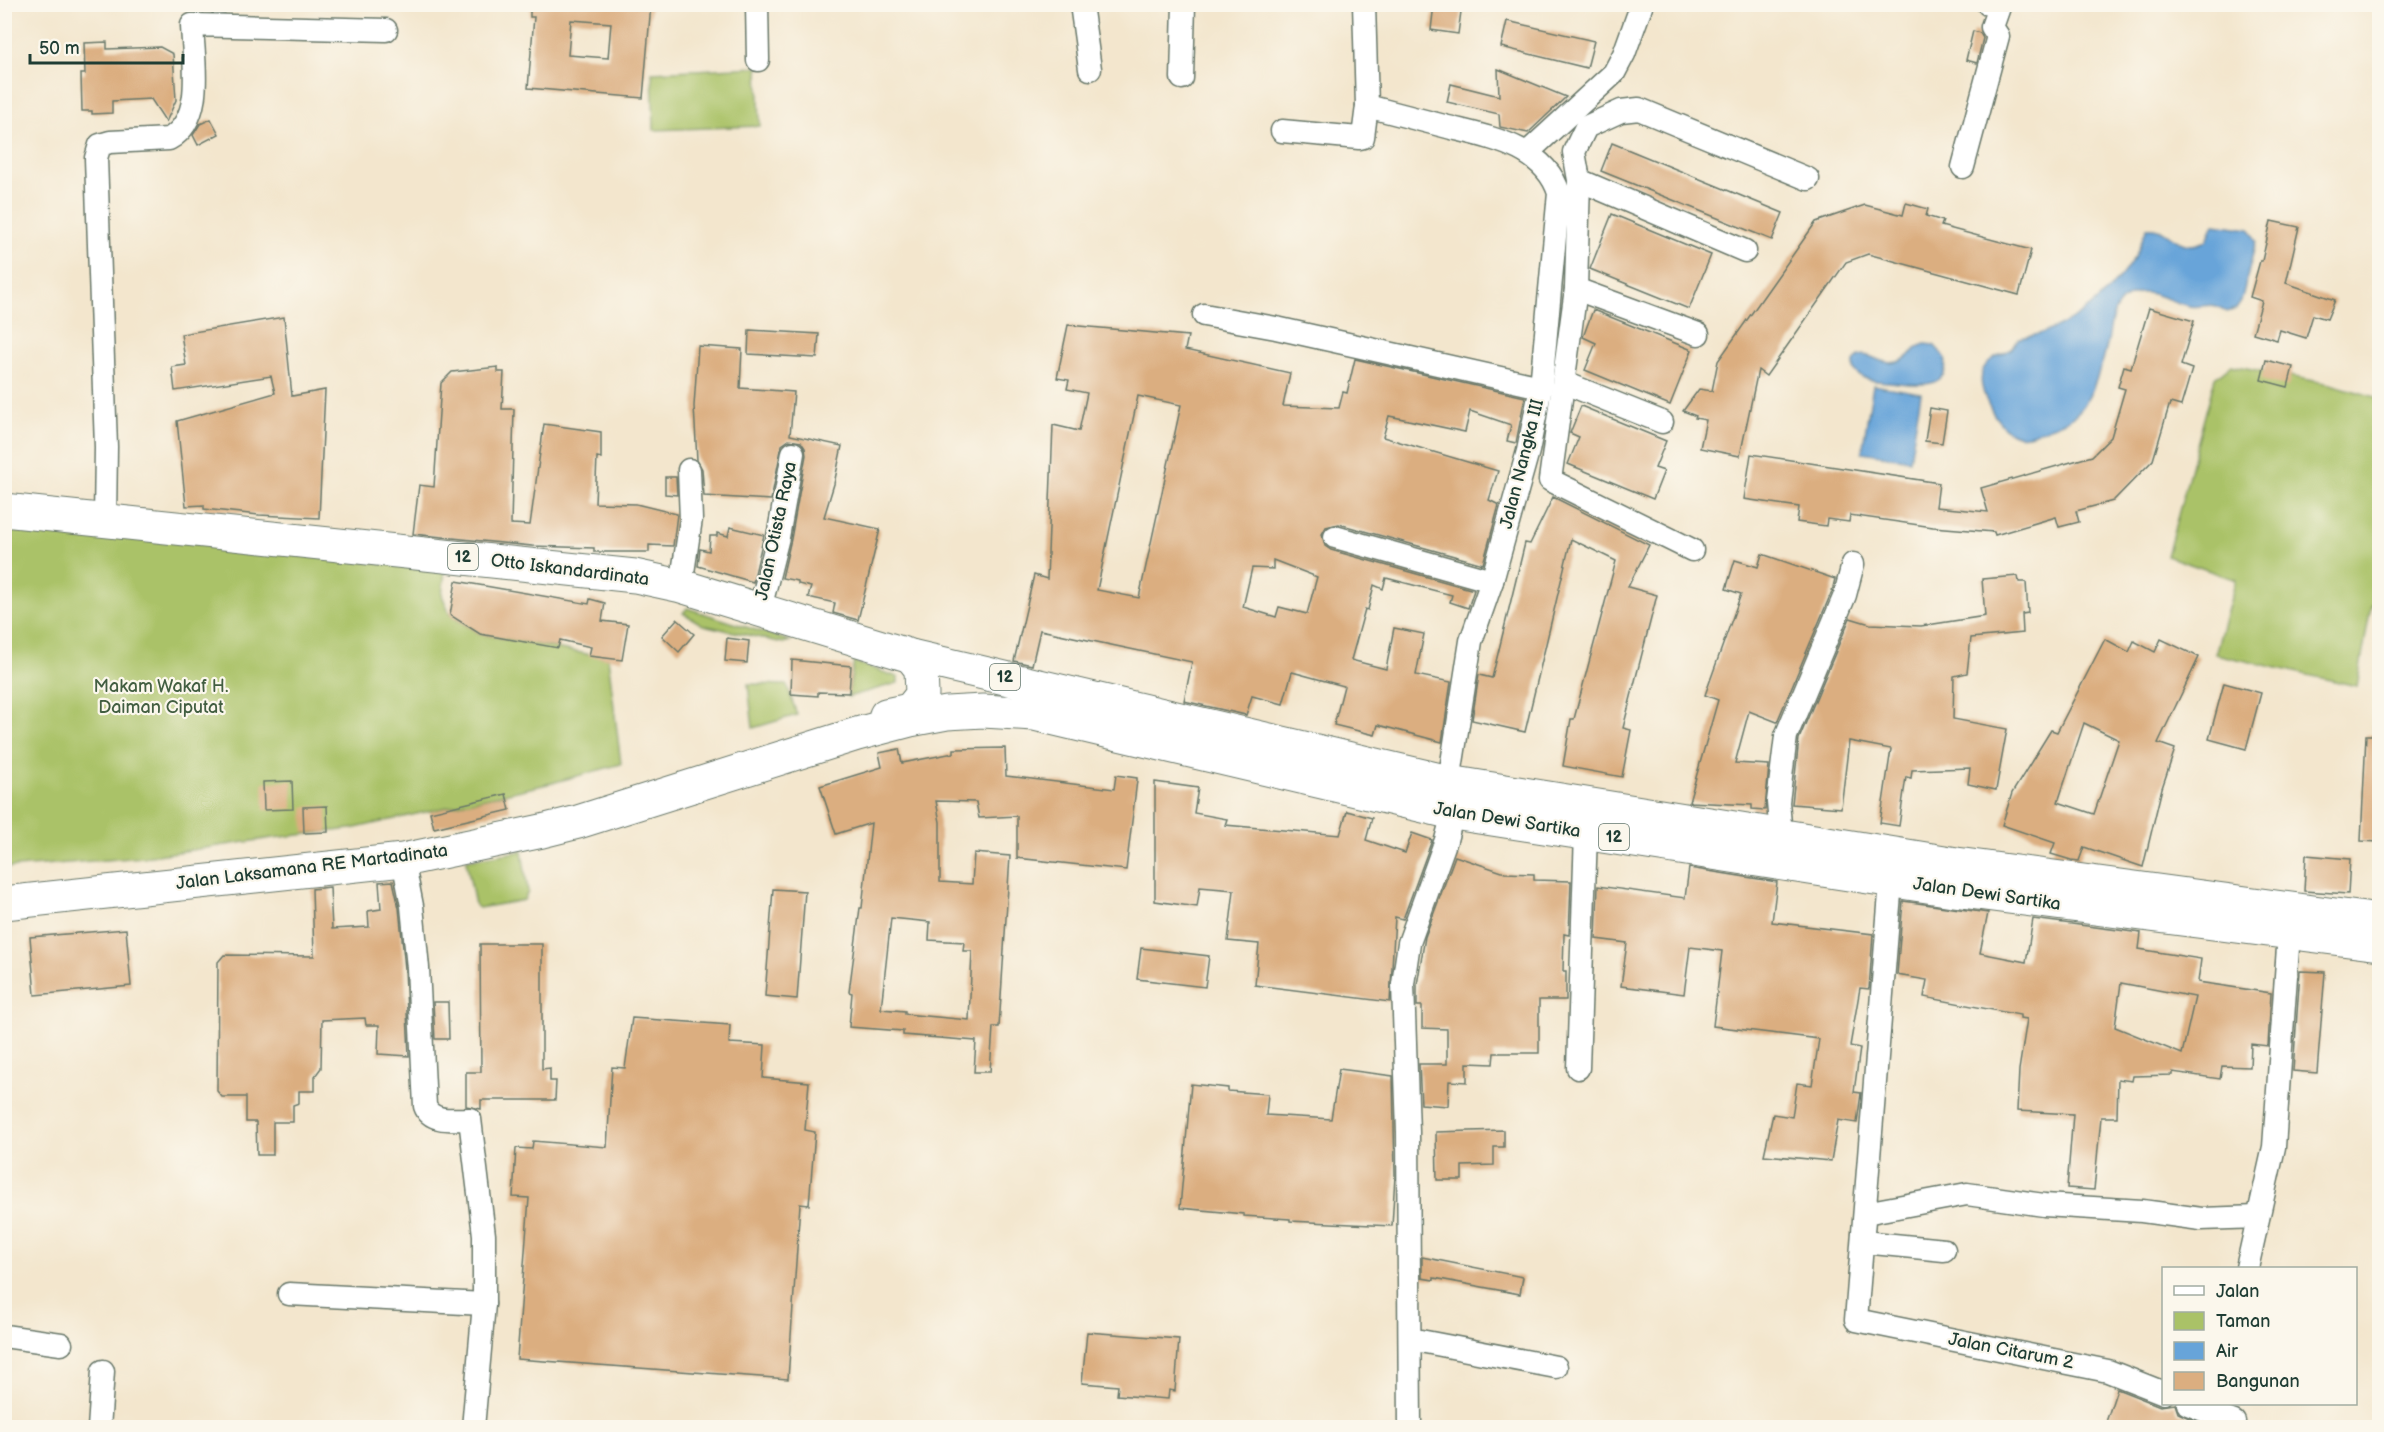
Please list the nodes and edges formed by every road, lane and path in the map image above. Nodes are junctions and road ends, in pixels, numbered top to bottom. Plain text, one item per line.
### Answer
1 (757, 4) edge
2 (1080, 4) edge
3 (1184, 4) edge
4 (1364, 4) edge
5 (1642, 4) edge
6 (1988, 4) edge
7 (386, 30) dead end
8 (758, 60) dead end
9 (1090, 69) dead end
10 (1182, 78) dead end
11 (1367, 106) junction
12 (1282, 131) dead end
13 (1527, 153) junction
14 (1963, 167) dead end
15 (1808, 179) dead end
16 (1579, 180) junction
17 (1745, 251) dead end
18 (1576, 289) junction
19 (1204, 315) dead end
20 (1698, 334) dead end
21 (1565, 383) junction
22 (1541, 387) junction
23 (1662, 422) dead end
24 (793, 453) dead end
25 (689, 470) dead end
26 (4, 510) edge
27 (105, 521) junction
28 (1335, 537) dead end
29 (1692, 550) dead end
30 (1853, 564) dead end
31 (1492, 581) junction
32 (681, 586) junction
33 (760, 609) junction
34 (911, 656) junction
35 (857, 734) junction
36 (1463, 799) junction
37 (1586, 833) junction
38 (1781, 835) junction
39 (403, 860) junction
40 (1955, 877) junction
41 (1891, 881) junction
42 (4, 903) edge
43 (2379, 921) edge
44 (2289, 933) junction
45 (2379, 944) edge
46 (1578, 1068) dead end
47 (1865, 1213) junction
48 (2258, 1217) junction
49 (1863, 1242) junction
50 (1944, 1250) dead end
51 (2247, 1267) edge
52 (289, 1294) dead end
53 (484, 1304) junction
54 (4, 1336) edge
55 (1410, 1339) junction
56 (61, 1344) dead end
57 (1556, 1367) dead end
58 (103, 1371) dead end
59 (2162, 1393) edge
60 (2191, 1405) edge
61 (2235, 1418) edge
62 (99, 1428) edge
63 (473, 1428) edge
64 (1410, 1428) edge

1 - 8 street
2 - 9 street
3 - 10 street
4 - 11 street
5 - 13 street
6 - 14 street
7 - 27 street
11 - 12 street
11 - 13 street, Jalan Nangka III
13 - 22 street, Jalan Nangka III
15 - 16 street
16 - 17 street
16 - 18 street
18 - 20 street
18 - 21 street
19 - 22 street
21 - 23 street
21 - 29 street
22 - 31 street, Jalan Nangka III
24 - 33 street, Jalan Otista Raya
25 - 32 street
26 - 27 highway, Otto Iskandardinata / 12
27 - 32 highway, Otto Iskandardinata / 12
28 - 31 street
30 - 38 street
31 - 36 street, Jalan Nangka III
32 - 33 highway, Otto Iskandardinata / 12
33 - 34 highway, Otto Iskandardinata / 12
34 - 35 highway
34 - 36 highway, Jalan Dewi Sartika / 12
35 - 36 highway, Jalan Dewi Sartika / 12
35 - 39 highway, Jalan Laksamana RE Martadinata / 12
36 - 37 highway, Jalan Dewi Sartika / 12
36 - 38 highway, Jalan Dewi Sartika / 12
36 - 55 street, Jalan Nangka III
37 - 41 highway, Jalan Dewi Sartika / 12
37 - 46 street
38 - 40 highway, Jalan Dewi Sartika / 12
39 - 42 highway, Jalan Laksamana RE Martadinata / 12
39 - 53 street
40 - 41 highway, Jalan Dewi Sartika / 12
40 - 43 highway, Jalan Dewi Sartika / 12
40 - 44 highway, Jalan Dewi Sartika / 12
41 - 47 street
44 - 45 highway, Jalan Dewi Sartika / 12
44 - 48 street
47 - 48 street
47 - 49 street
48 - 51 street
49 - 50 street
49 - 59 street, Jalan Citarum 2
52 - 53 street
53 - 63 street
54 - 56 street
55 - 57 street
55 - 64 street, Jalan Nangka III
58 - 62 street
60 - 61 street

